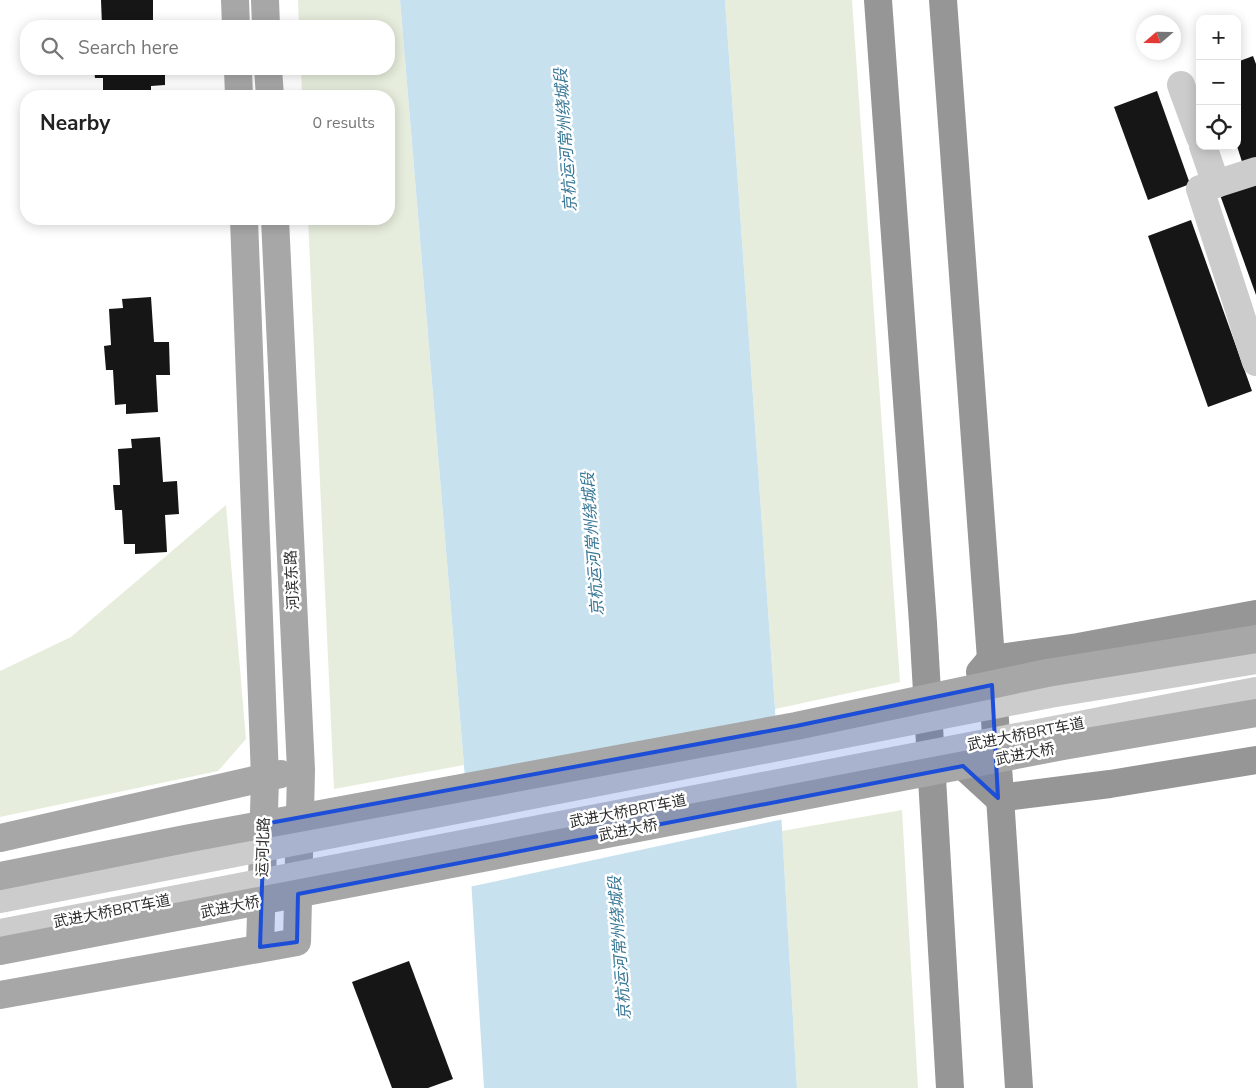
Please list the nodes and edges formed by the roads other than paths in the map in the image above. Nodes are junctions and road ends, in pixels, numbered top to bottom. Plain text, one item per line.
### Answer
1 (235, 0) edge
2 (265, 0) edge
3 (878, 0) edge
4 (943, 0) edge
5 (236, 20) edge
6 (266, 20) edge
7 (238, 75) edge
8 (268, 75) edge
9 (1181, 84) dead end
10 (239, 90) edge
11 (270, 90) edge
12 (1196, 127) edge
13 (1204, 150) edge
14 (1256, 171) edge
15 (1216, 184) junction
16 (244, 225) edge
17 (275, 225) edge
18 (1256, 362) edge
19 (1256, 614) edge
20 (1256, 639) edge
21 (991, 659) junction
22 (1256, 660) edge
23 (1256, 691) edge
24 (1256, 713) edge
25 (928, 734) junction
26 (1256, 760) edge
27 (301, 770) junction
28 (265, 778) junction
29 (998, 798) junction
30 (0, 838) edge
31 (0, 876) edge
32 (0, 900) edge
33 (0, 933) edge
34 (260, 947) junction
35 (0, 951) edge
36 (0, 995) edge
37 (950, 1088) edge
38 (1018, 1088) edge

1 - 5 main road
2 - 6 main road
3 - 25 highway
4 - 21 highway
7 - 10 main road
8 - 11 main road
9 - 12 lane
13 - 15 lane
14 - 15 lane
15 - 18 lane
16 - 28 main road
17 - 27 main road, 河滨东路
19 - 21 highway
20 - 31 main road, bridge
21 - 25 highway
21 - 29 highway
22 - 32 lane, bridge
23 - 33 lane, 武进大桥BRT车道, bridge
24 - 35 main road, 武进大桥, bridge
25 - 29 highway
25 - 37 highway
26 - 29 highway
27 - 28 main road
27 - 34 main road, 河滨东路
28 - 30 main road
28 - 34 main road, 运河北路
29 - 38 highway
34 - 36 main road

